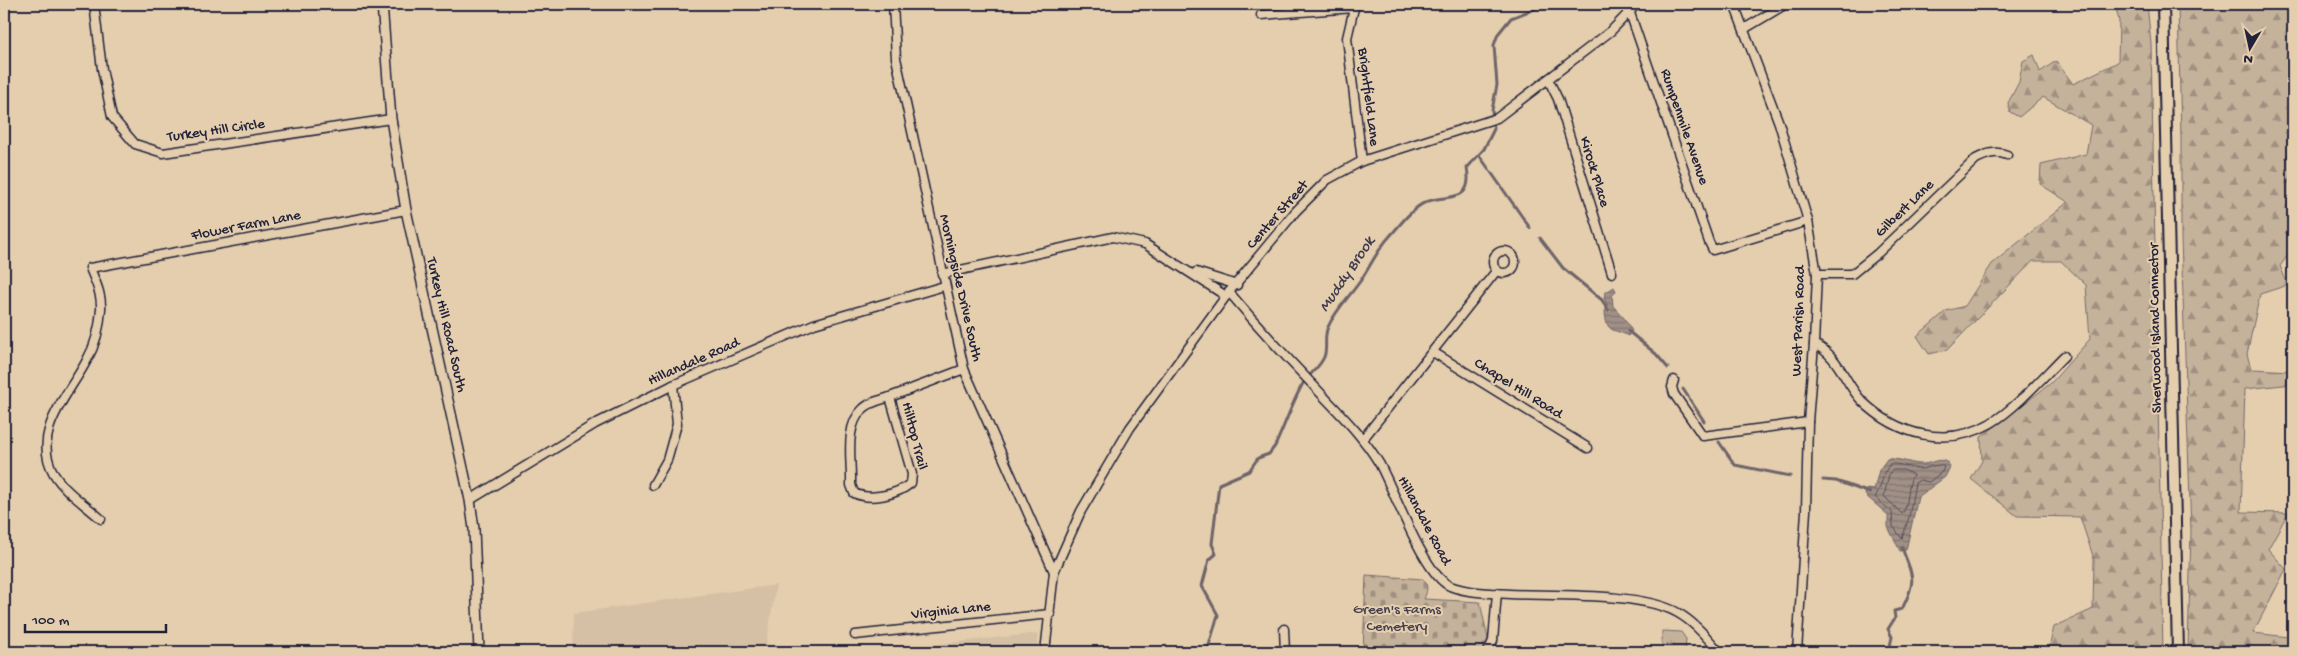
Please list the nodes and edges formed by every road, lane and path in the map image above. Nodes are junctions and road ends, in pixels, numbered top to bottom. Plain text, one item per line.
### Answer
1 (94, 4) edge
2 (382, 4) edge
3 (893, 4) edge
4 (1637, 4) edge
5 (1734, 4) edge
6 (1786, 4) edge
7 (2163, 4) edge
8 (1355, 6) edge
9 (1630, 13) junction
10 (1261, 15) dead end
11 (1744, 30) junction
12 (1548, 79) junction
13 (391, 119) junction
14 (2007, 156) dead end
15 (1362, 160) junction
16 (406, 210) junction
17 (1808, 221) junction
18 (1186, 269) junction
19 (1497, 270) dead end
20 (1612, 273) dead end
21 (942, 274) junction
22 (1817, 274) junction
23 (1237, 285) junction
24 (944, 286) junction
25 (1228, 294) junction
26 (1814, 344) junction
27 (1433, 352) junction
28 (2064, 356) dead end
29 (964, 369) junction
30 (1674, 380) dead end
31 (673, 385) junction
32 (890, 397) junction
33 (1808, 422) junction
34 (1363, 439) junction
35 (1588, 448) dead end
36 (653, 485) dead end
37 (470, 500) junction
38 (101, 519) dead end
39 (1054, 572) junction
40 (1497, 593) junction
41 (1050, 614) junction
42 (1284, 628) dead end
43 (855, 635) dead end
44 (479, 652) edge
45 (1045, 652) edge
46 (1285, 652) edge
47 (1488, 652) edge
48 (1718, 652) edge
49 (1797, 652) edge
50 (2009, 652) edge
51 (2018, 652) edge
52 (2178, 652) edge

1 - 13 street, Turkey Hill Circle
2 - 13 street, Turkey Hill Road South
3 - 21 street, Morningside Drive South
4 - 9 street, Center Street
5 - 11 street, West Parish Road
6 - 11 street
7 - 52 main road, Sherwood Island Connector
8 - 10 street, Brightfield Lane
8 - 15 street, Brightfield Lane
9 - 12 street, Center Street
9 - 17 street, Rumpenmile Avenue
11 - 17 street, West Parish Road
12 - 15 street, Center Street
12 - 20 street, Kirock Place
13 - 16 street, Turkey Hill Road South
14 - 22 street, Gilbert Lane
15 - 23 street, Center Street
16 - 37 street, Turkey Hill Road South
16 - 38 street, Flower Farm Lane
17 - 22 street, West Parish Road
18 - 21 street, Hillandale Road
18 - 23 street, Hillandale Road
18 - 25 street, Hillandale Road
19 - 27 street
21 - 24 street, Morningside Drive South
22 - 26 street, West Parish Road
23 - 25 street, Center Street
24 - 29 street, Morningside Drive South
24 - 31 street, Hillandale Road
25 - 34 street, Hillandale Road
25 - 39 street, Center Street
26 - 28 street
26 - 33 street, West Parish Road
27 - 34 street
27 - 35 street, Chapel Hill Road
29 - 32 street, Hilltop Trail
29 - 39 street, Morningside Drive South
30 - 33 street
31 - 36 street
31 - 37 street, Hillandale Road
32 - 32 street, Hilltop Trail
33 - 49 street, West Parish Road
34 - 40 street, Hillandale Road
37 - 44 street, Turkey Hill Road South
39 - 41 street, Morningside Drive South
40 - 47 street
40 - 48 street, Hillandale Road
41 - 43 street, Virginia Lane
41 - 45 street, Morningside Drive South
42 - 46 street
50 - 51 street

